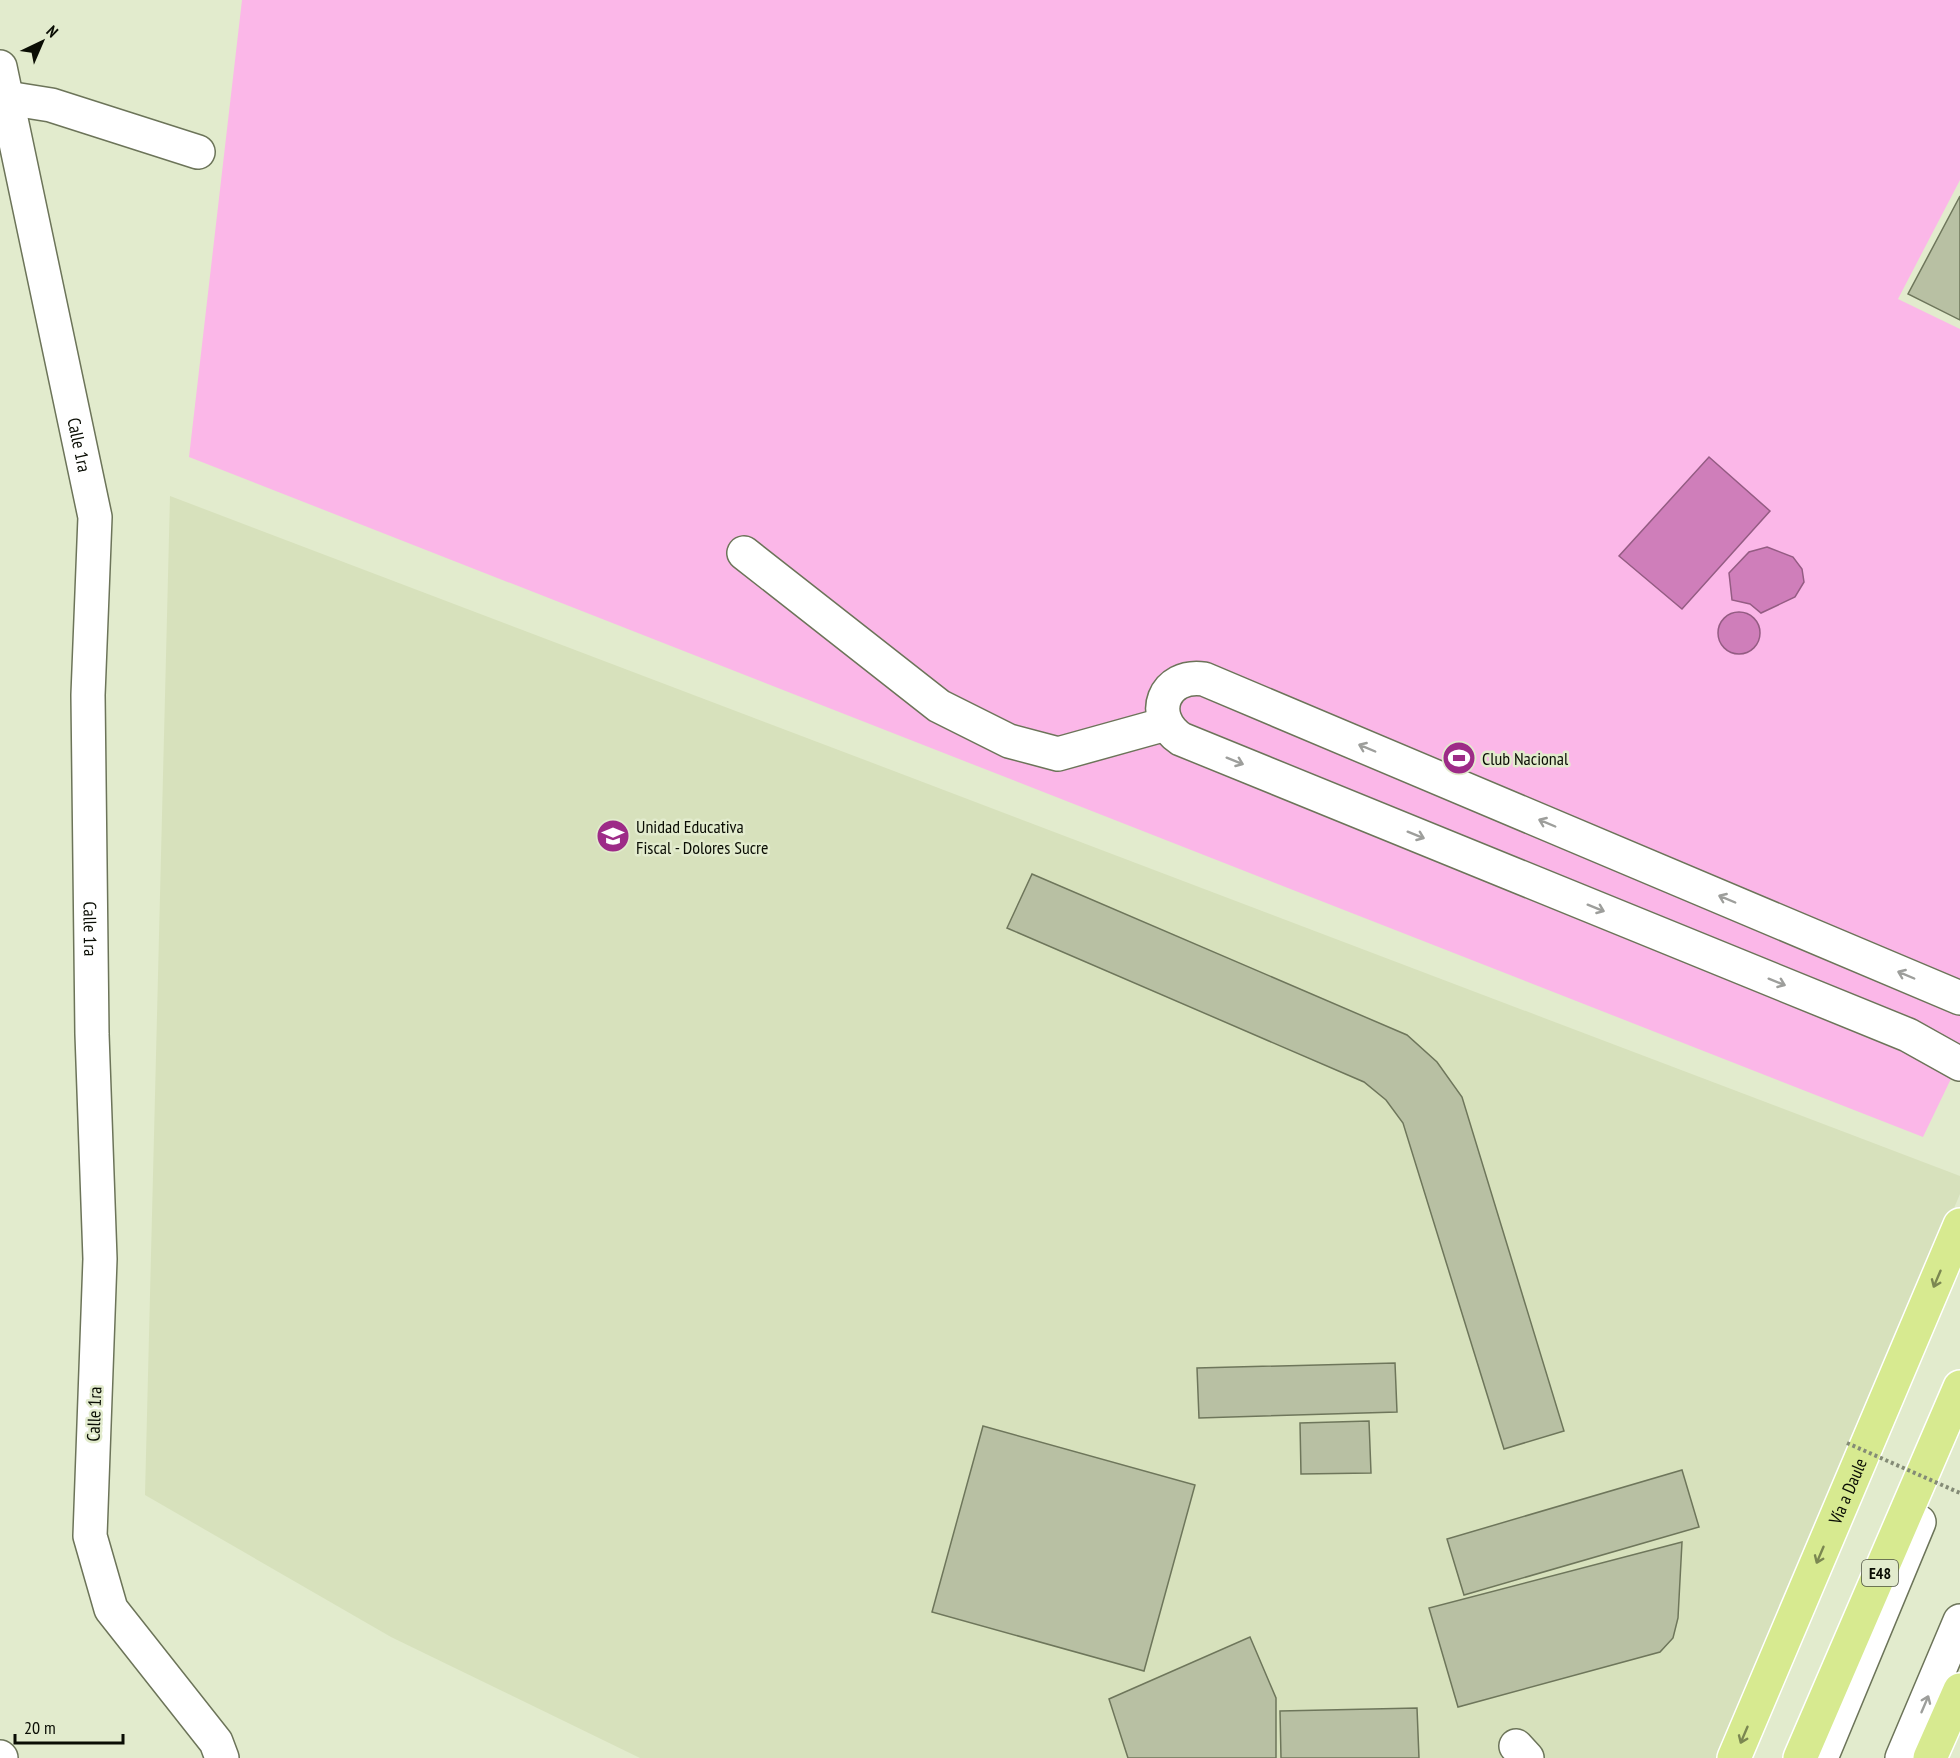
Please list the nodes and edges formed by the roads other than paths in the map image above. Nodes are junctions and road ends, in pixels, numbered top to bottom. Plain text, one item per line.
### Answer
1 (3, 83) edge
2 (198, 152) dead end
3 (744, 553) dead end
4 (1166, 724) junction
5 (1960, 998) edge
6 (1960, 1064) edge
7 (1960, 1225) edge
8 (1960, 1387) edge
9 (1960, 1423) edge
10 (1960, 1621) edge
11 (1960, 1690) edge
12 (222, 1758) edge
13 (1734, 1758) edge
14 (1800, 1758) edge
15 (1821, 1758) edge
16 (1902, 1758) edge
17 (1930, 1758) edge

1 - 2 street
1 - 12 street, Calle 1ra
3 - 4 street
5 -> 4 street
4 -> 6 street
7 -> 13 main road, Vía a Daule
8 - 14 main road, E48
9 - 15 street
16 -> 10 street
11 - 17 main road

